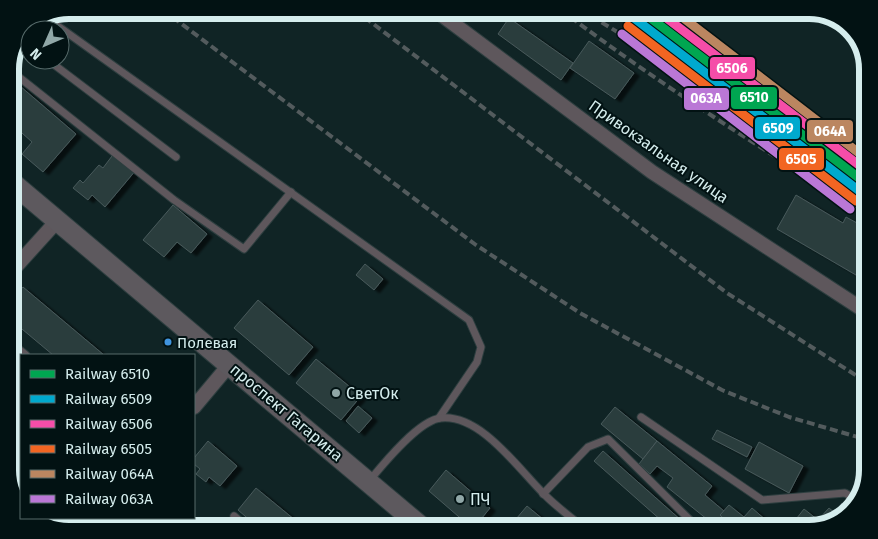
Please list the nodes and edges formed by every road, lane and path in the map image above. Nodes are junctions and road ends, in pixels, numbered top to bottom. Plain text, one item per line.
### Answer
1 (447, 19) edge
2 (52, 22) edge
3 (61, 70) edge
4 (19, 77) edge
5 (176, 157) dead end
6 (19, 188) edge
7 (291, 192) junction
8 (58, 221) junction
9 (19, 263) edge
10 (859, 307) edge
11 (230, 364) junction
12 (195, 406) edge
13 (641, 417) dead end
14 (439, 418) junction
15 (368, 482) junction
16 (543, 494) junction
17 (852, 497) edge
18 (234, 516) dead end
19 (239, 520) edge
20 (413, 520) edge
21 (574, 520) edge
22 (691, 520) edge

1 - 10 street, Привокзальная улица
2 - 7 lane
3 - 5 lane
4 - 7 lane
6 - 8 main road, проспект Гагарина
7 - 14 lane
8 - 9 street
8 - 11 main road, проспект Гагарина
11 - 12 street
11 - 15 main road, проспект Гагарина
13 - 17 lane
14 - 15 lane
14 - 16 lane
15 - 20 main road, проспект Гагарина
16 - 21 lane
16 - 22 lane
18 - 19 lane

